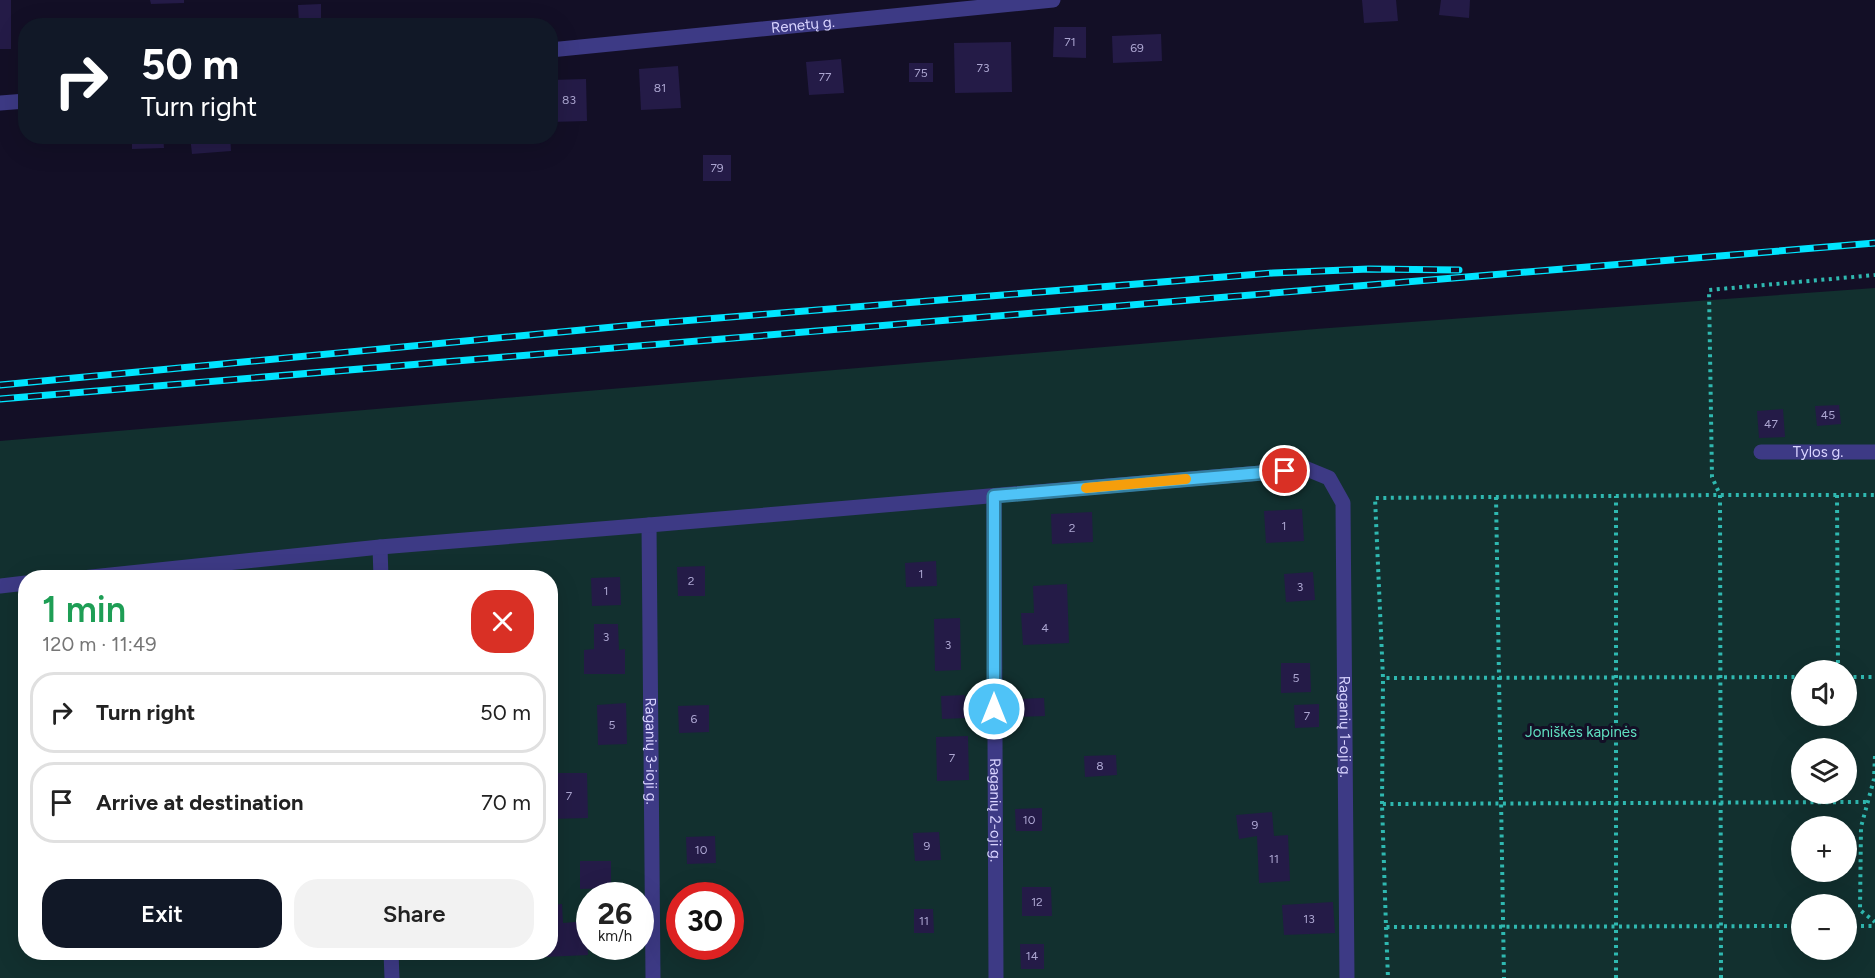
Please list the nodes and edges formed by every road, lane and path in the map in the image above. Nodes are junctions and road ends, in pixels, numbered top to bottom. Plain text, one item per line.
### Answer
1 (1053, 0) edge
2 (558, 49) edge
3 (18, 102) edge
4 (0, 103) edge
5 (1875, 275) edge
6 (1761, 452) dead end
7 (1875, 452) edge
8 (1720, 495) junction
9 (1837, 495) junction
10 (1875, 495) edge
11 (994, 496) junction
12 (1617, 496) junction
13 (1496, 497) junction
14 (650, 525) junction
15 (380, 547) junction
16 (158, 570) edge
17 (381, 570) edge
18 (18, 584) edge
19 (0, 586) edge
20 (1838, 660) edge
21 (1791, 677) edge
22 (1857, 677) edge
23 (1875, 677) edge
24 (1383, 678) junction
25 (1499, 678) junction
26 (1616, 678) junction
27 (1720, 678) junction
28 (1875, 756) edge
29 (1867, 802) junction
30 (1501, 803) junction
31 (1616, 803) junction
32 (1720, 803) junction
33 (1382, 804) junction
34 (1875, 924) edge
35 (1857, 925) edge
36 (1791, 926) edge
37 (1386, 927) junction
38 (1503, 927) junction
39 (1616, 927) junction
40 (1721, 927) junction
41 (391, 960) edge
42 (392, 978) edge
43 (653, 978) edge
44 (996, 978) edge
45 (1347, 978) edge
46 (1388, 978) edge
47 (1504, 978) edge
48 (1616, 978) edge
49 (1721, 978) edge

1 - 2 street, Renetų g.
3 - 4 street
5 - 8 path
6 - 7 street, Tylos g.
8 - 9 path
8 - 12 path
8 - 27 path
9 - 10 path
9 - 20 path
11 - 14 street
11 - 44 street, Raganių 2-oji g.
11 - 45 street, Raganių 1-oji g.
12 - 13 path
12 - 26 path
13 - 24 path
13 - 25 path
14 - 15 street
14 - 43 street, Raganių 3-ioji g.
15 - 16 street
15 - 17 street
18 - 19 street
21 - 27 path
22 - 23 path
24 - 25 path
24 - 33 path
25 - 26 path
25 - 30 path
26 - 27 path
26 - 31 path
27 - 32 path
28 - 29 path
29 - 32 path
29 - 34 path
30 - 31 path
30 - 33 path
30 - 38 path
31 - 32 path
31 - 39 path
32 - 40 path
33 - 37 path
34 - 35 path
36 - 40 path
37 - 38 path
37 - 46 path
38 - 39 path
38 - 47 path
39 - 40 path
39 - 48 path
40 - 49 path
41 - 42 street

